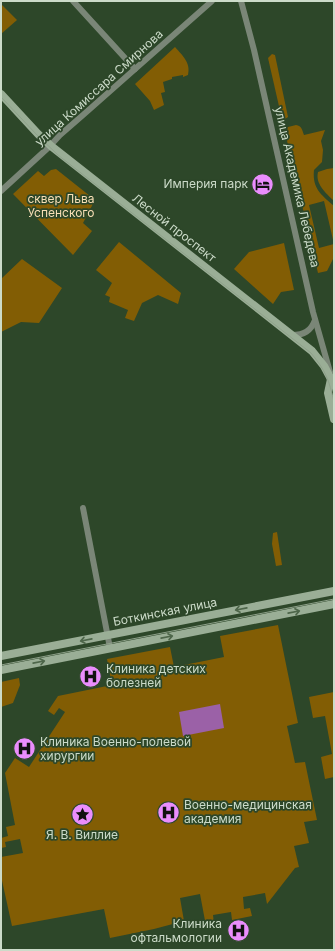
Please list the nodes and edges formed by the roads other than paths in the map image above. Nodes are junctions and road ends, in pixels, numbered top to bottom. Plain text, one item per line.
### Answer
1 (73, 1) edge
2 (212, 1) edge
3 (241, 1) edge
4 (135, 69) junction
5 (1, 94) edge
6 (51, 146) junction
7 (1, 191) edge
8 (316, 320) junction
9 (292, 335) junction
10 (332, 381) edge
11 (334, 419) edge
12 (83, 508) dead end
13 (334, 591) edge
14 (334, 604) edge
15 (108, 635) junction
16 (110, 648) junction
17 (1, 656) edge
18 (1, 670) edge

1 - 4 street
2 - 4 street, улица Комиссара Смирнова
3 - 8 street, улица Академика Лебедева
4 - 6 street, улица Комиссара Смирнова
5 - 6 main road, Лесной проспект
6 - 7 street, улица Комиссара Смирнова
6 - 9 main road, Лесной проспект
8 - 9 street
8 - 10 street, улица Академика Лебедева
9 - 10 main road, Лесной проспект
10 - 11 main road, улица Академика Лебедева
12 - 15 street
13 -> 15 main road, Боткинская улица
16 -> 14 main road, Боткинская улица
15 - 16 street
15 -> 17 main road, Боткинская улица
18 -> 16 main road, Боткинская улица

